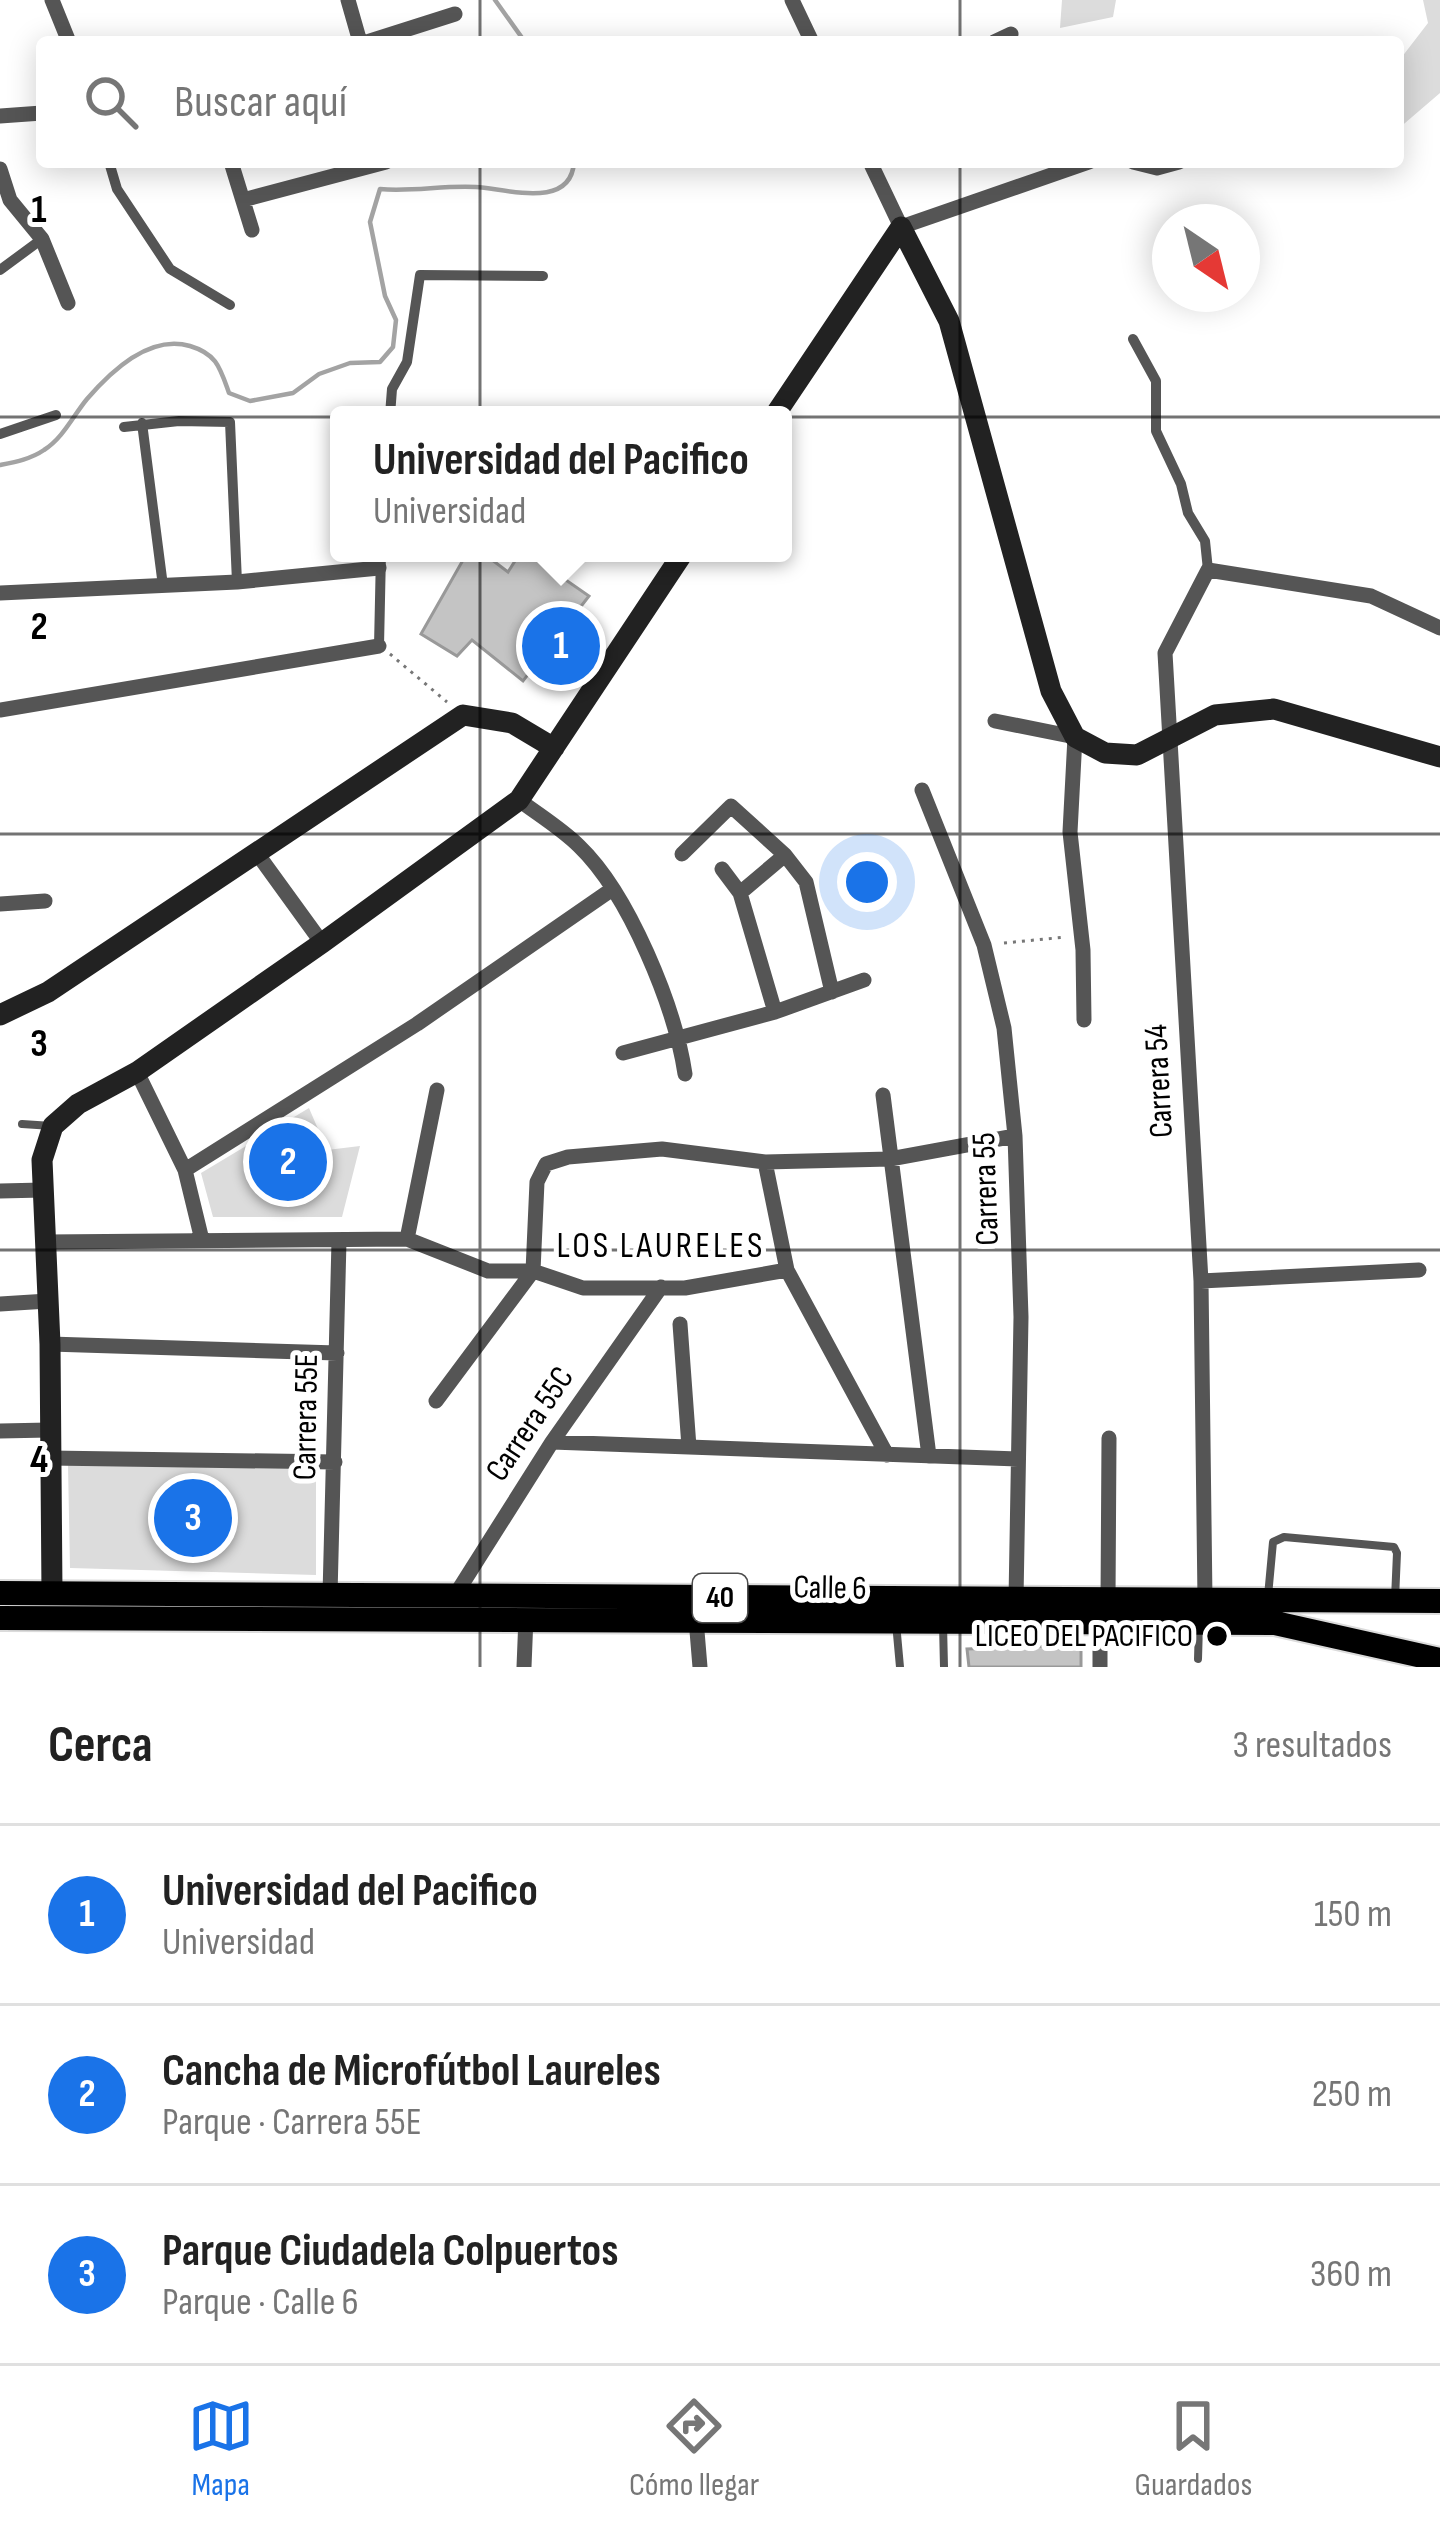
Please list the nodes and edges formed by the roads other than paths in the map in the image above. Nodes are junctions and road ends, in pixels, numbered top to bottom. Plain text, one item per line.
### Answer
1 (52, 0) edge
2 (348, 0) edge
3 (797, 2) edge
4 (454, 14) dead end
5 (1010, 34) dead end
6 (67, 36) edge
7 (362, 36) edge
8 (383, 36) edge
9 (810, 36) edge
10 (1006, 36) edge
11 (36, 113) edge
12 (0, 116) edge
13 (111, 168) edge
14 (233, 168) edge
15 (363, 168) edge
16 (873, 168) edge
17 (1072, 168) edge
18 (0, 169) edge
19 (243, 200) junction
20 (902, 227) junction
21 (252, 230) dead end
22 (42, 238) junction
23 (0, 270) edge
24 (543, 276) dead end
25 (68, 303) dead end
26 (230, 305) dead end
27 (1133, 339) dead end
28 (391, 406) edge
29 (782, 406) edge
30 (56, 415) dead end
31 (142, 423) junction
32 (124, 427) dead end
33 (0, 434) edge
34 (367, 562) edge
35 (380, 562) edge
36 (677, 562) edge
37 (1208, 570) junction
38 (237, 582) junction
39 (163, 586) junction
40 (0, 593) edge
41 (1440, 628) edge
42 (379, 646) joint
43 (0, 710) edge
44 (995, 721) dead end
45 (1170, 736) junction
46 (1075, 737) junction
47 (554, 748) junction
48 (1440, 758) edge
49 (922, 790) dead end
50 (519, 800) junction
51 (256, 852) junction
52 (682, 854) dead end
53 (785, 855) junction
54 (722, 869) dead end
55 (611, 890) junction
56 (740, 893) junction
57 (45, 901) dead end
58 (0, 904) edge
59 (322, 943) junction
60 (864, 980) dead end
61 (832, 992) junction
62 (775, 1012) junction
63 (0, 1016) edge
64 (1084, 1020) dead end
65 (680, 1038) junction
66 (623, 1053) dead end
67 (136, 1072) junction
68 (686, 1074) dead end
69 (436, 1090) dead end
70 (883, 1095) dead end
71 (22, 1124) dead end
72 (53, 1126) junction
73 (1015, 1136) junction
74 (890, 1159) junction
75 (764, 1162) junction
76 (185, 1170) junction
77 (43, 1190) junction
78 (0, 1191) edge
79 (407, 1239) junction
80 (202, 1240) junction
81 (339, 1241) junction
82 (46, 1242) junction
83 (787, 1270) junction
84 (1419, 1270) dead end
85 (533, 1271) junction
86 (1201, 1281) junction
87 (661, 1287) junction
88 (48, 1301) junction
89 (0, 1304) edge
90 (680, 1324) dead end
91 (50, 1344) junction
92 (338, 1353) junction
93 (436, 1401) dead end
94 (49, 1430) junction
95 (0, 1431) edge
96 (1109, 1438) dead end
97 (552, 1442) junction
98 (689, 1447) junction
99 (886, 1455) junction
100 (929, 1456) junction
101 (50, 1458) junction
102 (1018, 1459) junction
103 (335, 1462) junction
104 (52, 1592) junction
105 (0, 1593) edge
106 (330, 1595) junction
107 (454, 1597) junction
108 (1016, 1599) junction
109 (1268, 1600) junction
110 (1395, 1601) junction
111 (1440, 1601) edge
112 (1104, 1612) junction
113 (1202, 1612) junction
114 (526, 1617) junction
115 (0, 1618) edge
116 (696, 1619) junction
117 (896, 1622) junction
118 (943, 1622) junction
119 (1198, 1659) dead end
120 (1440, 1660) edge
121 (524, 1667) edge
122 (700, 1667) edge
123 (900, 1667) edge
124 (944, 1667) edge
125 (1100, 1667) edge

1 - 6 street
2 - 7 street
3 - 9 street
4 - 8 street
5 - 10 street
11 - 12 street
13 - 26 street
14 - 19 street
15 - 19 street
16 - 20 street
17 - 20 street
18 - 22 street
19 - 21 street
20 - 29 main road
20 - 46 main road
22 - 23 street
22 - 25 street
24 - 28 street
27 - 37 street
30 - 33 street
31 - 32 street
31 - 38 street
31 - 39 street
34 - 38 street
35 - 42 street
36 - 47 main road
37 - 41 street
37 - 45 street, Carrera 54
38 - 39 street
39 - 40 street
42 - 43 street
44 - 46 street
45 - 46 main road
45 - 48 main road
45 - 86 street, Carrera 54
46 - 64 street
47 - 50 main road
47 - 51 main road
49 - 73 street, Carrera 55
50 - 55 street
50 - 59 main road
51 - 59 street
51 - 63 main road
52 - 53 street
53 - 56 street
53 - 61 street
54 - 56 street
55 - 65 street
55 - 76 street
56 - 62 street
57 - 58 street
59 - 67 main road
60 - 61 street
61 - 62 street
62 - 65 street
65 - 66 street
65 - 68 street
67 - 72 main road
67 - 76 street
69 - 79 street
70 - 74 street
71 - 72 lane
72 - 77 main road
73 - 74 street
73 - 102 street, Carrera 55
74 - 75 street
74 - 100 street
75 - 83 street
75 - 85 street
76 - 80 street
77 - 78 street
77 - 82 main road
79 - 81 street
79 - 85 street
80 - 81 street
80 - 82 street
81 - 92 street, Carrera 55E
82 - 88 main road
83 - 87 street
83 - 99 street
84 - 86 street
85 - 87 street
85 - 93 street
86 - 113 street, Carrera 54
87 - 97 street, Carrera 55C
88 - 89 street
88 - 91 main road
90 - 98 street
91 - 92 street
91 - 94 main road
92 - 103 street, Carrera 55E
94 - 95 street
94 - 101 main road
96 - 112 street
97 - 98 street
97 - 107 street, Carrera 55C
98 - 99 street
99 - 100 street
100 - 102 street
101 - 103 street
101 - 104 main road
102 - 108 street, Carrera 55
103 - 106 street, Carrera 55E
104 - 105 highway, Calle 6 / 40
104 - 106 highway, Calle 6 / 40
106 - 107 highway, Calle 6 / 40
107 - 108 highway, Calle 6 / 40
108 - 112 highway, Calle 6 / 40
109 - 110 highway, Calle 6 / 40
109 - 110 lane
109 - 113 highway, Calle 6 / 40
110 - 111 highway, Calle 6 / 40
112 - 113 highway, Calle 6 / 40
112 - 118 highway, Calle 6 / 40
112 - 125 street
113 - 119 lane
113 - 120 highway, Calle 6 / 40
114 - 115 highway, Calle 6 / 40
114 - 116 highway, Calle 6 / 40
114 - 121 street
116 - 117 highway, Calle 6 / 40
116 - 122 street
117 - 118 highway, Calle 6 / 40
117 - 123 lane
118 - 124 lane

